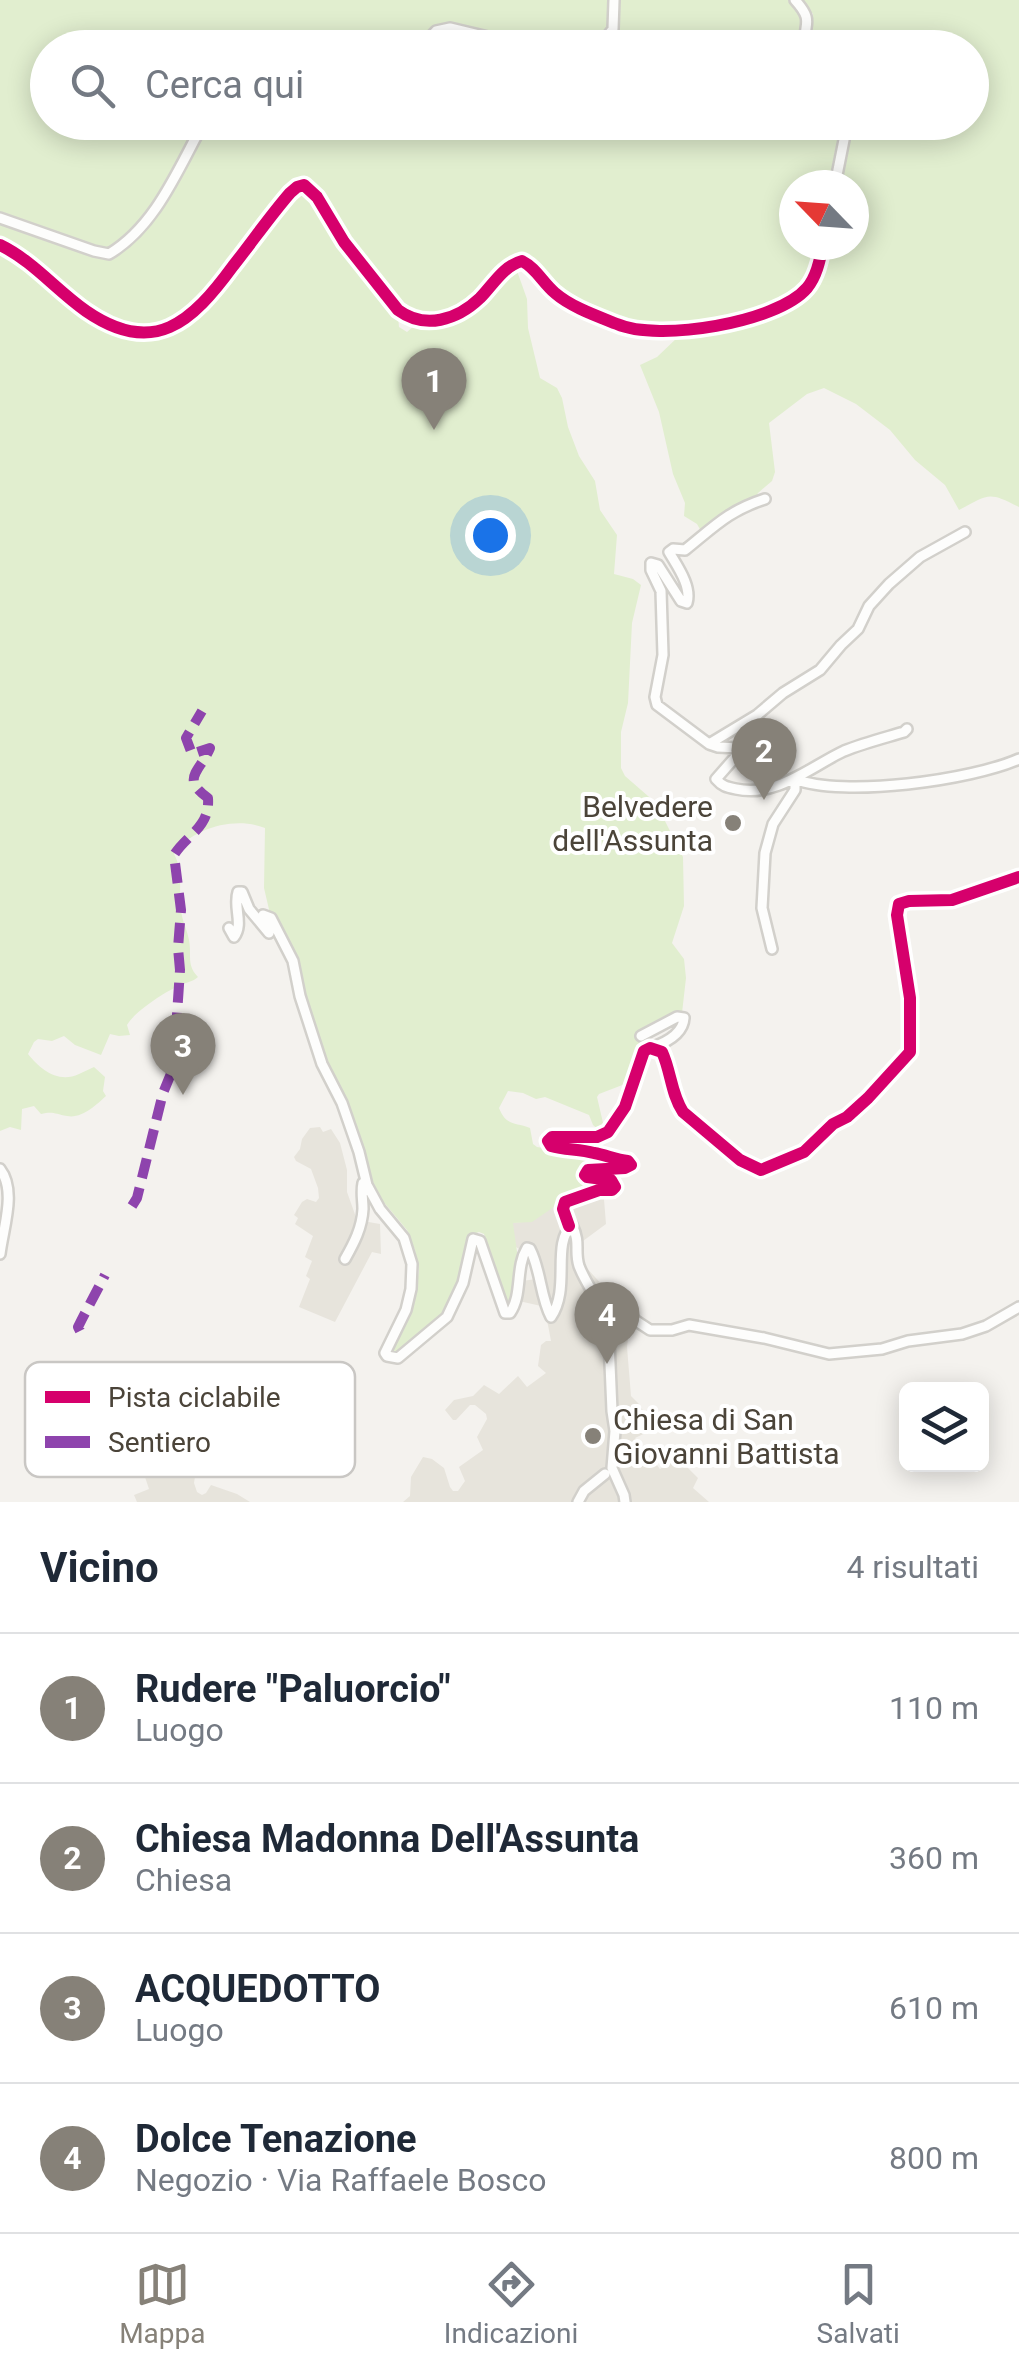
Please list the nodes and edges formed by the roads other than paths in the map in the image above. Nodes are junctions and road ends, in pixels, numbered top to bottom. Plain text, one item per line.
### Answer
1 (614, 0) edge
2 (794, 0) edge
3 (612, 30) edge
4 (806, 30) edge
5 (194, 140) edge
6 (844, 140) edge
7 (838, 170) edge
8 (0, 218) edge
9 (0, 245) edge
10 (819, 260) edge
11 (765, 499) dead end
12 (964, 532) dead end
13 (908, 729) dead end
14 (709, 744) junction
15 (1019, 759) edge
16 (795, 779) junction
17 (1019, 877) edge
18 (229, 928) dead end
19 (772, 949) dead end
20 (641, 1036) dead end
21 (650, 1048) junction
22 (0, 1169) edge
23 (366, 1185) junction
24 (569, 1226) junction
25 (0, 1254) edge
26 (345, 1259) dead end
27 (1019, 1308) edge
28 (608, 1316) junction
29 (609, 1471) junction
30 (578, 1502) edge
31 (625, 1502) edge

1 - 3 street
2 - 4 street
5 - 8 street
6 - 7 street
9 - 10 street
11 - 14 street
12 - 14 street
13 - 16 street
14 - 16 street
15 - 16 street
16 - 19 street
17 - 21 street
18 - 23 street
20 - 21 street
21 - 24 street
22 - 25 street
23 - 24 street
23 - 26 street
24 - 28 street
27 - 28 street
28 - 29 street
29 - 30 street
29 - 31 street

